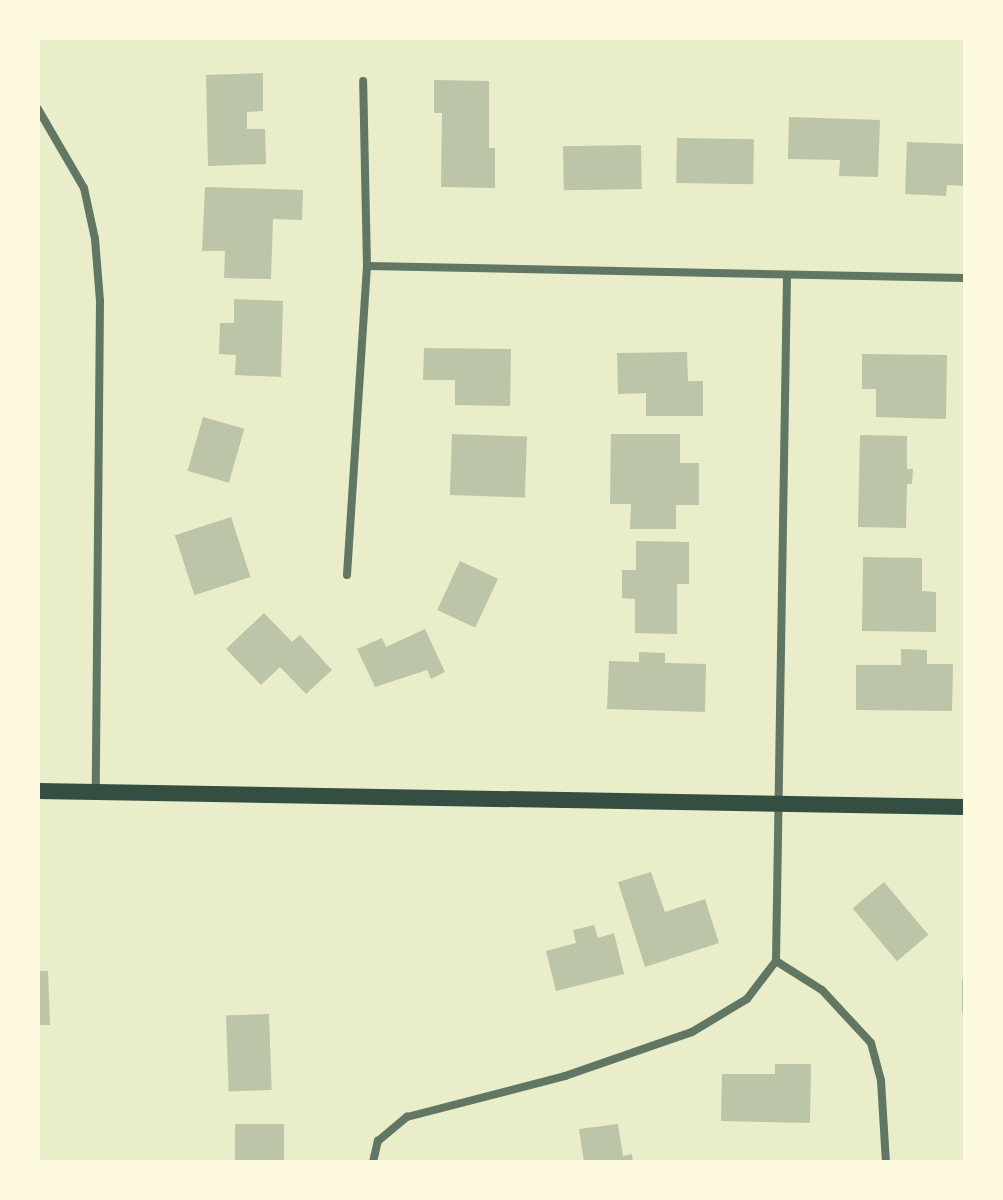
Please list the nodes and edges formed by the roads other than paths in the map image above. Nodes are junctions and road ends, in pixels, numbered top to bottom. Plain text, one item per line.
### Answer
1 (363, 81) dead end
2 (38, 109) edge
3 (367, 266) junction
4 (787, 278) junction
5 (965, 278) edge
6 (347, 575) dead end
7 (38, 791) edge
8 (96, 792) junction
9 (780, 804) junction
10 (965, 807) edge
11 (776, 961) junction
12 (373, 1162) edge
13 (886, 1162) edge

1 - 3 street
2 - 8 street
3 - 4 street
3 - 6 street
4 - 5 street
4 - 9 street
7 - 8 main road
8 - 9 main road
9 - 10 main road
9 - 11 street
11 - 12 street
11 - 13 street

